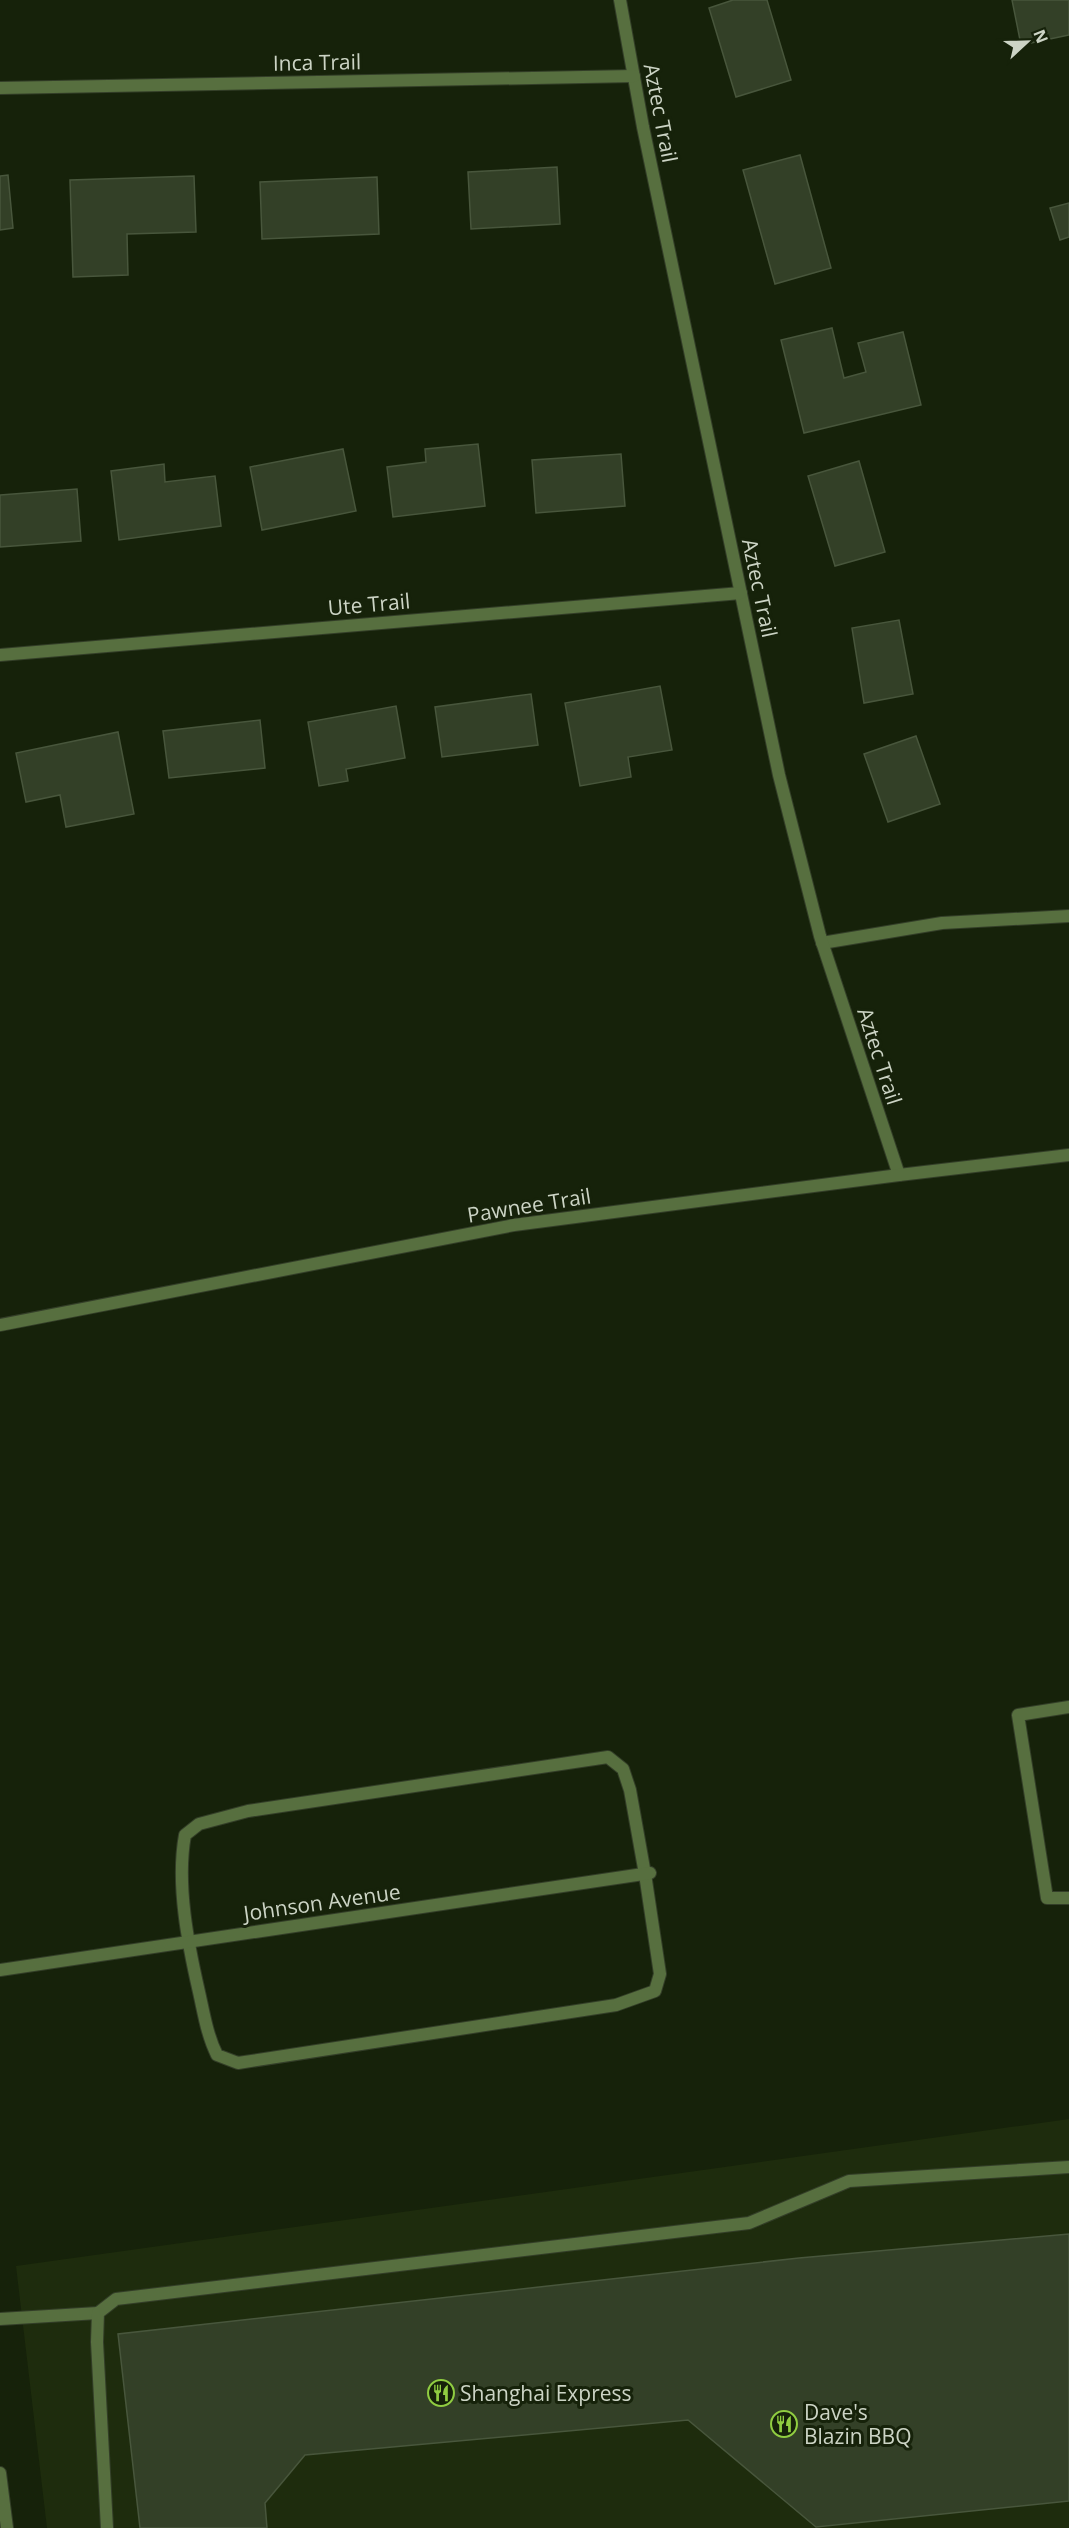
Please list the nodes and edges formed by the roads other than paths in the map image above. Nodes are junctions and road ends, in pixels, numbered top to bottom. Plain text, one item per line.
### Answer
1 (620, 0) edge
2 (634, 76) junction
3 (0, 88) edge
4 (741, 593) junction
5 (0, 654) edge
6 (1069, 916) edge
7 (822, 943) junction
8 (1069, 1155) edge
9 (899, 1174) junction
10 (0, 1326) edge
11 (1069, 1707) edge
12 (648, 1873) junction
13 (1069, 1898) edge
14 (188, 1942) junction
15 (0, 1970) edge
16 (1069, 2167) edge
17 (98, 2313) junction
18 (0, 2319) edge
19 (0, 2473) edge
20 (7, 2528) edge
21 (107, 2528) edge

1 - 2 street, Aztec Trail
2 - 3 street, Inca Trail
2 - 4 street, Aztec Trail
4 - 5 street, Ute Trail
4 - 7 street, Aztec Trail
6 - 7 street
7 - 9 street, Aztec Trail
8 - 9 street, Pawnee Trail
9 - 10 street, Pawnee Trail
11 - 13 street
12 - 14 street, Johnson Avenue
12 - 14 street
12 - 14 street
14 - 15 street, Johnson Avenue
16 - 17 street
17 - 18 street
17 - 21 street
19 - 20 street

